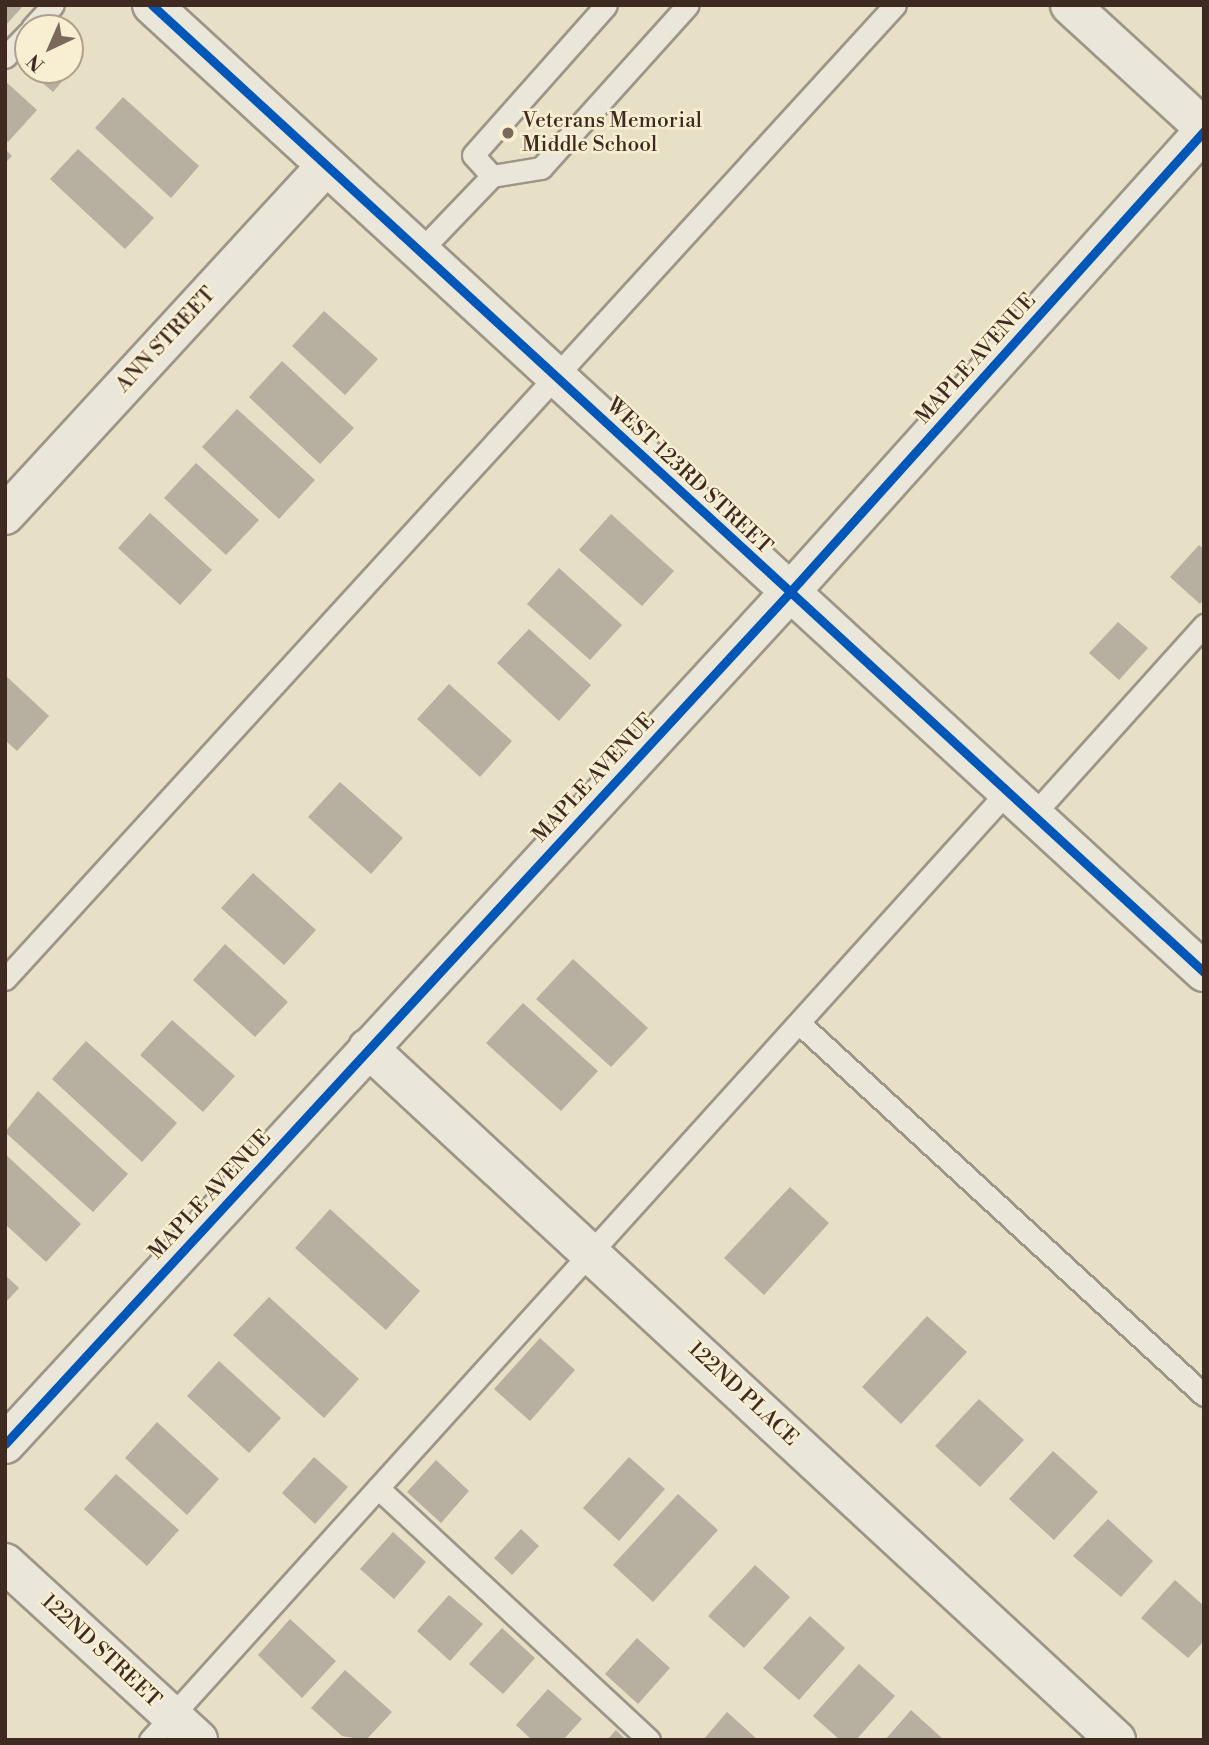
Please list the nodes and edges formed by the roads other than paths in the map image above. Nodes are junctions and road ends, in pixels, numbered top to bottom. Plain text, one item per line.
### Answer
1 (152, 5) edge
2 (606, 5) edge
3 (688, 5) edge
4 (895, 5) edge
5 (1070, 5) edge
6 (1204, 129) edge
7 (326, 166) junction
8 (492, 176) junction
9 (420, 251) junction
10 (555, 376) junction
11 (5, 515) edge
12 (790, 592) junction
13 (1204, 625) edge
14 (1020, 804) junction
15 (1204, 972) edge
16 (5, 979) edge
17 (799, 1023) junction
18 (368, 1048) junction
19 (591, 1253) junction
20 (1204, 1395) edge
21 (5, 1444) edge
22 (378, 1488) junction
23 (5, 1563) edge
24 (173, 1732) edge
25 (649, 1740) edge
26 (1116, 1740) edge

1 - 7 street, WEST 123RD STREET
2 - 8 lane
3 - 8 lane
4 - 10 lane
5 - 6 street
6 - 12 street, MAPLE AVENUE
7 - 9 street, WEST 123RD STREET
7 - 11 street, ANN STREET
8 - 9 lane
9 - 10 street, WEST 123RD STREET
10 - 12 street, WEST 123RD STREET
10 - 16 lane
12 - 14 street, WEST 123RD STREET
12 - 18 street, MAPLE AVENUE
13 - 14 lane
14 - 15 street, WEST 123RD STREET
14 - 17 lane
17 - 19 lane
17 - 20 lane
18 - 19 street, 122ND PLACE
18 - 21 street, MAPLE AVENUE
19 - 22 lane
19 - 26 street, 122ND PLACE
22 - 24 lane
22 - 25 lane
23 - 24 street, 122ND STREET

